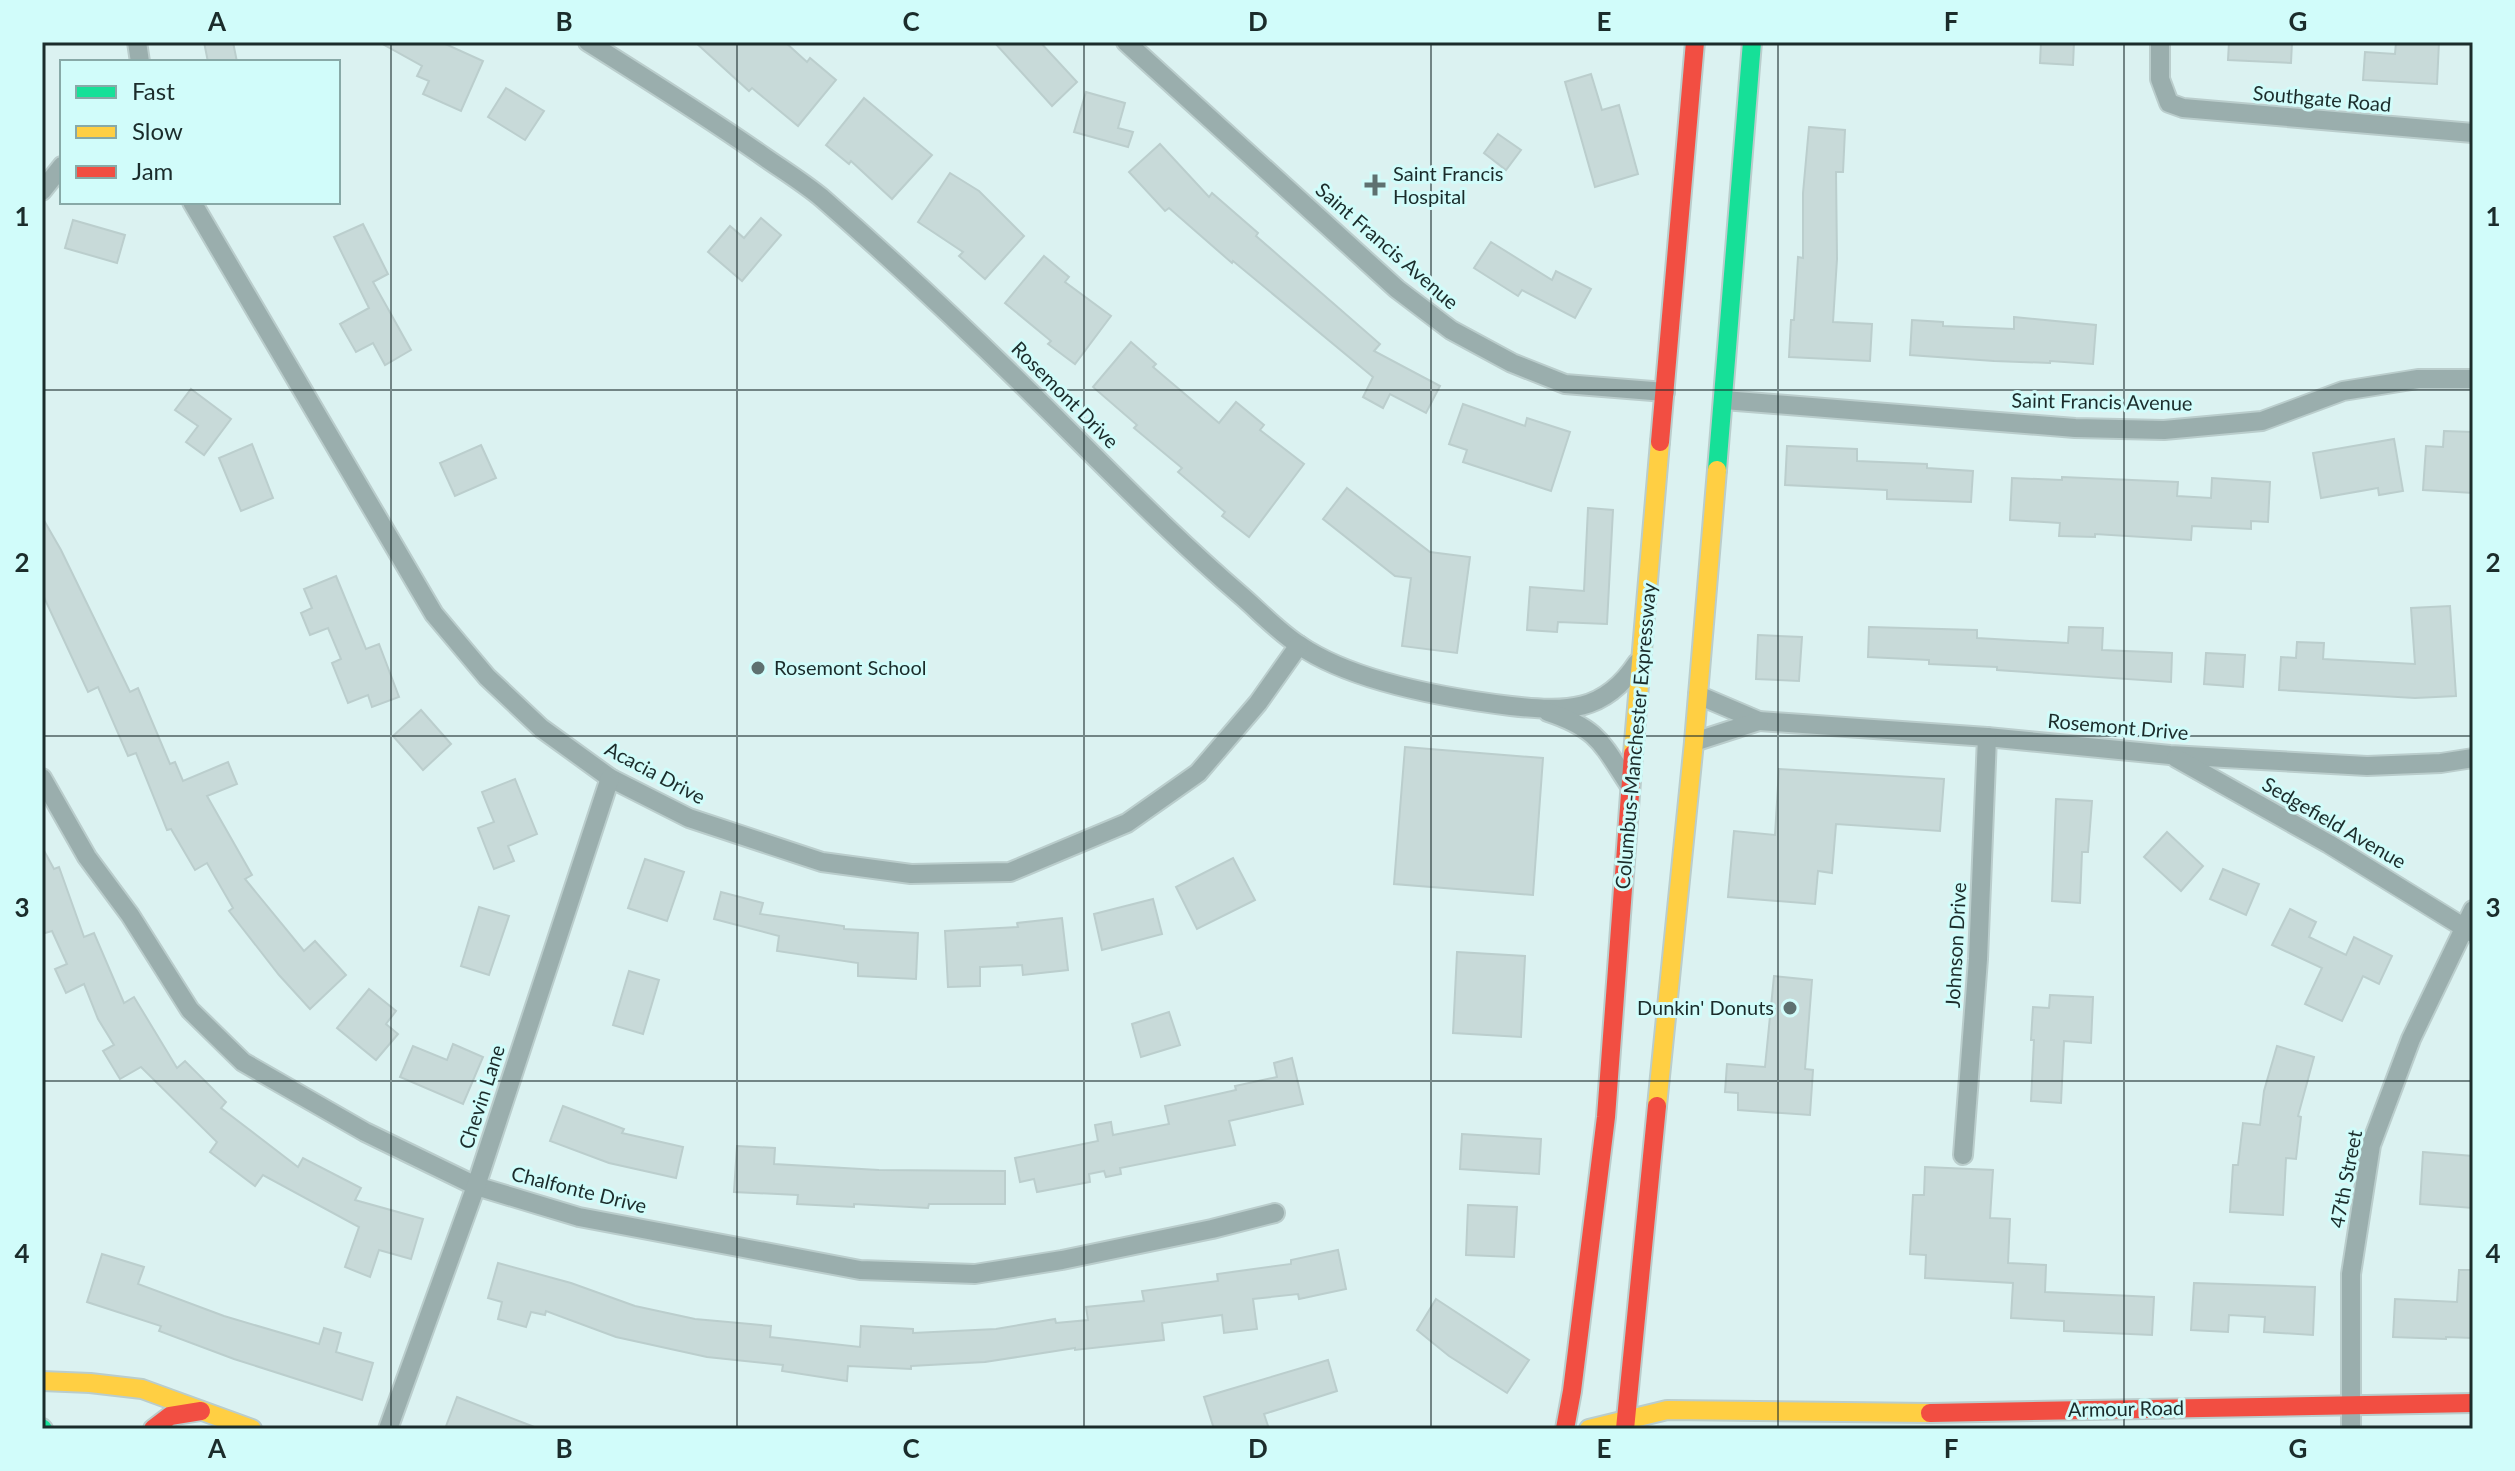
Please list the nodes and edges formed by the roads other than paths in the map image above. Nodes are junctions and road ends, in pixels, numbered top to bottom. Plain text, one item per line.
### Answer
1 (588, 42) edge
2 (1126, 42) edge
3 (1695, 42) edge
4 (1752, 42) edge
5 (2160, 42) edge
6 (2473, 133) edge
7 (60, 168) edge
8 (42, 191) edge
9 (193, 204) edge
10 (2473, 379) edge
11 (1665, 392) junction
12 (1724, 400) junction
13 (1299, 645) junction
14 (1642, 656) junction
15 (1698, 695) junction
16 (1538, 709) junction
17 (1759, 721) junction
18 (1987, 737) junction
19 (1694, 742) junction
20 (2170, 755) junction
21 (2473, 758) edge
22 (42, 778) edge
23 (610, 778) junction
24 (1630, 786) junction
25 (2473, 910) edge
26 (2468, 930) edge
27 (1963, 1155) dead end
28 (476, 1186) junction
29 (1275, 1213) dead end
30 (42, 1381) edge
31 (2473, 1403) edge
32 (2352, 1404) junction
33 (202, 1411) junction
34 (1626, 1425) edge
35 (153, 1429) edge
36 (252, 1429) edge
37 (388, 1429) edge
38 (1565, 1429) edge
39 (1589, 1429) edge
40 (2351, 1429) edge

1 - 13 street, Rosemont Drive
2 - 11 street, Saint Francis Avenue
3 - 11 main road, Columbus-Manchester Expressway
4 - 12 main road
5 - 6 street, Southgate Road
7 - 8 street
9 - 23 street, Acacia Drive
10 - 12 street, Saint Francis Avenue
11 - 14 main road, Columbus-Manchester Expressway
12 - 15 main road
13 - 16 street, Rosemont Drive
13 - 23 street, Acacia Drive
14 - 16 street, Rosemont Drive
14 - 24 main road, Columbus-Manchester Expressway
15 - 17 street, Rosemont Drive
15 - 19 main road
16 - 24 street, Rosemont Drive
17 - 18 street, Rosemont Drive
17 - 19 street, Rosemont Drive
18 - 20 street, Rosemont Drive
18 - 27 street, Johnson Drive
19 - 34 main road
20 - 21 street, Rosemont Drive
20 - 26 street, Sedgefield Avenue
22 - 28 street, Chalfonte Drive
23 - 28 street, Chevin Lane
24 - 38 main road, Columbus-Manchester Expressway
25 - 26 street, 47th Street
26 - 32 street, 47th Street
28 - 29 street, Chalfonte Drive
28 - 37 street, Chevin Lane
30 - 33 main road
31 - 32 main road, Armour Road
32 - 34 main road, Armour Road
32 - 40 street, 47th Street
33 - 35 main road
33 - 36 main road
34 - 39 main road, Armour Road

